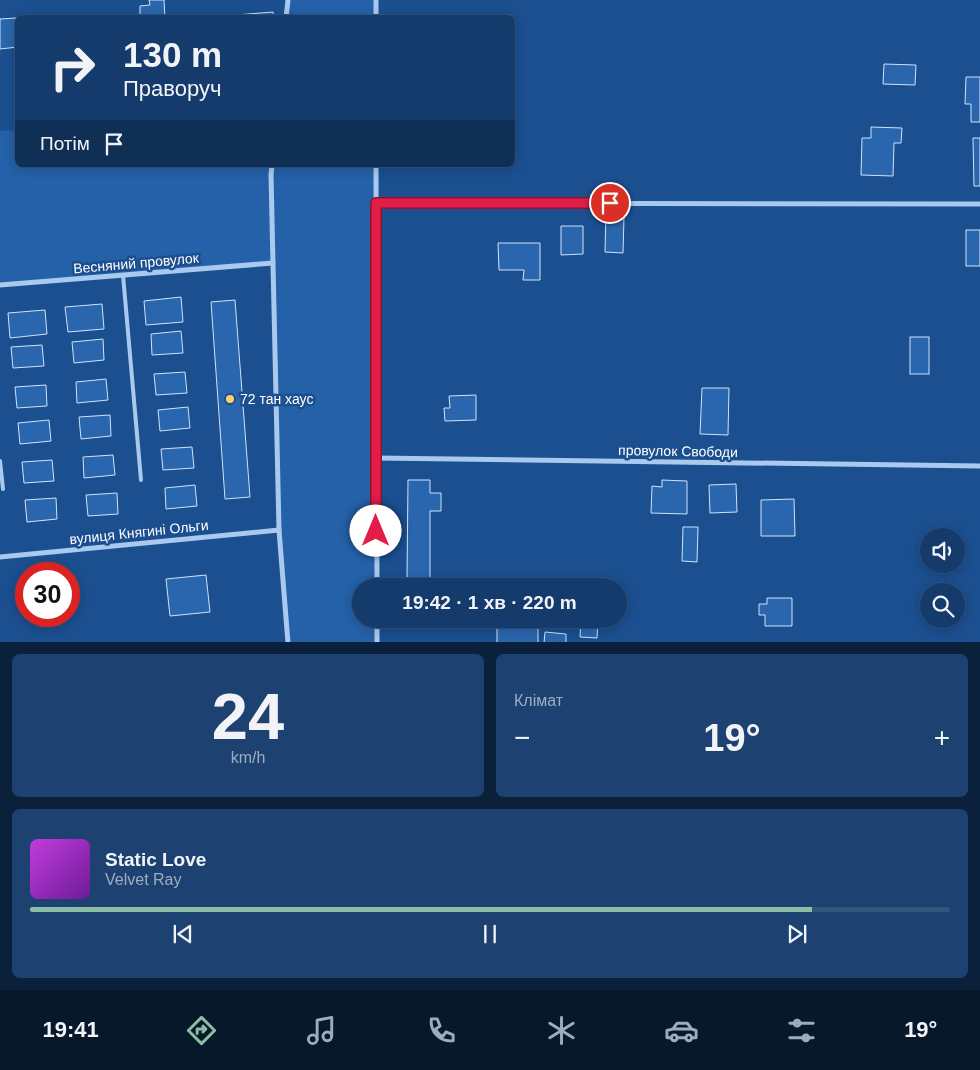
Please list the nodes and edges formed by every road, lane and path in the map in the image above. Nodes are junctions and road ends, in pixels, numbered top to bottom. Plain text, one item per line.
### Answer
1 (288, 0) edge
2 (376, 0) edge
3 (286, 15) edge
4 (376, 15) edge
5 (272, 167) edge
6 (376, 167) edge
7 (376, 203) junction
8 (980, 204) edge
9 (273, 263) junction
10 (123, 275) junction
11 (0, 285) edge
12 (376, 458) junction
13 (0, 461) edge
14 (980, 466) edge
15 (141, 480) dead end
16 (3, 489) dead end
17 (279, 530) junction
18 (0, 557) edge
19 (377, 578) edge
20 (377, 628) edge
21 (288, 642) edge
22 (377, 642) edge

1 - 3 street
2 - 4 street
5 - 9 street
6 - 7 street
7 - 8 street
7 - 12 street
9 - 10 street, Весняний провулок
9 - 17 street
10 - 11 street, Весняний провулок
10 - 15 lane
12 - 14 street, провулок Свободи
12 - 19 street
13 - 16 lane
17 - 18 street
17 - 21 street
20 - 22 street

